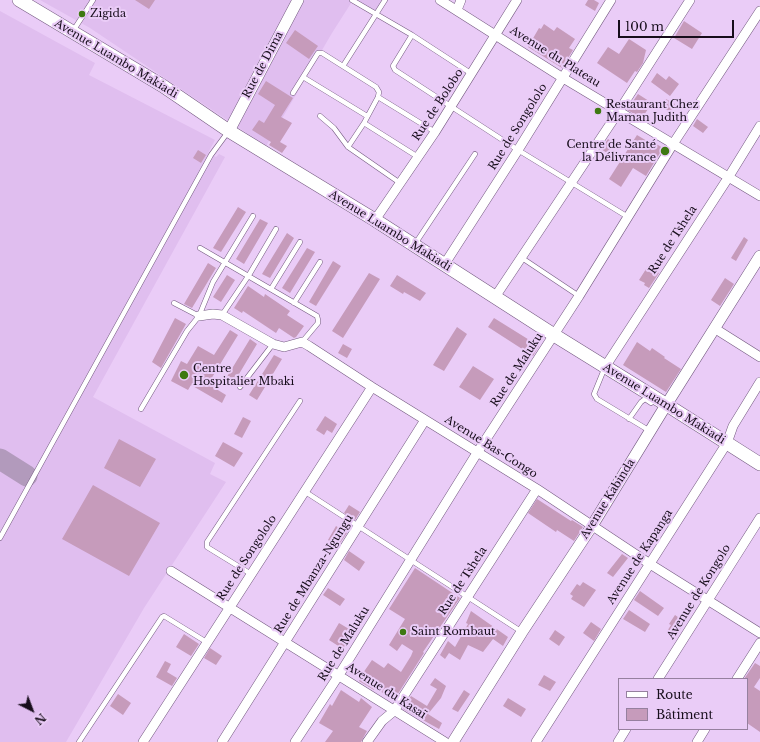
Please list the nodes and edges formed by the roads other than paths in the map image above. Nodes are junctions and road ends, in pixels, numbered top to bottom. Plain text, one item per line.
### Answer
1 (19, 0) edge
2 (93, 0) edge
3 (298, 0) edge
4 (352, 0) edge
5 (385, 0) edge
6 (440, 0) edge
7 (461, 0) edge
8 (517, 0) edge
9 (611, 0) edge
10 (690, 0) edge
11 (457, 10) junction
12 (760, 11) edge
13 (376, 14) junction
14 (72, 33) junction
15 (496, 34) junction
16 (412, 35) junction
17 (343, 66) junction
18 (472, 74) junction
19 (303, 77) junction
20 (563, 78) junction
21 (293, 93) dead end
22 (378, 97) junction
23 (451, 107) junction
24 (619, 111) junction
25 (320, 116) dead end
26 (367, 116) junction
27 (364, 123) junction
28 (760, 126) edge
29 (229, 131) junction
30 (436, 132) junction
31 (673, 144) junction
32 (348, 147) junction
33 (518, 150) junction
34 (475, 154) dead end
35 (418, 157) junction
36 (728, 178) junction
37 (400, 183) junction
38 (572, 184) junction
39 (760, 196) edge
40 (252, 216) dead end
41 (628, 217) junction
42 (375, 220) junction
43 (276, 229) dead end
44 (300, 242) dead end
45 (414, 245) junction
46 (200, 248) dead end
47 (760, 256) edge
48 (522, 258) junction
49 (226, 262) junction
50 (320, 262) dead end
51 (444, 265) junction
52 (248, 275) junction
53 (271, 289) junction
54 (579, 296) junction
55 (495, 297) junction
56 (174, 303) dead end
57 (294, 303) junction
58 (222, 315) junction
59 (200, 316) junction
60 (714, 328) junction
61 (554, 336) junction
62 (302, 342) junction
63 (273, 344) junction
64 (760, 357) edge
65 (605, 367) junction
66 (760, 382) edge
67 (240, 387) dead end
68 (372, 387) junction
69 (300, 401) dead end
70 (665, 407) junction
71 (141, 409) dead end
72 (629, 419) junction
73 (425, 420) junction
74 (650, 431) junction
75 (727, 443) junction
76 (477, 453) junction
77 (760, 464) edge
78 (537, 489) junction
79 (304, 491) junction
80 (760, 518) edge
81 (358, 526) junction
82 (592, 526) junction
83 (0, 538) edge
84 (411, 560) junction
85 (650, 564) junction
86 (171, 571) dead end
87 (251, 574) junction
88 (467, 597) junction
89 (708, 600) junction
90 (230, 607) junction
91 (522, 632) junction
92 (760, 633) edge
93 (285, 642) junction
94 (760, 642) edge
95 (208, 643) junction
96 (339, 675) junction
97 (659, 678) edge
98 (738, 678) edge
99 (394, 711) junction
100 (625, 730) edge
101 (704, 730) edge
102 (79, 742) edge
103 (144, 742) edge
104 (222, 742) edge
105 (295, 742) edge
106 (367, 742) edge
107 (445, 742) edge
108 (453, 742) edge
109 (536, 742) edge
110 (618, 742) edge
111 (696, 742) edge

1 - 14 main road, Avenue Luambo Makiadi
2 - 14 lane
3 - 29 street, Rue de Dima
4 - 13 lane
5 - 13 lane
6 - 11 street, Avenue du Plateau
7 - 11 street
8 - 15 street, Rue de Bolobo
9 - 20 street, Rue de Songololo
10 - 24 street
11 - 15 street, Avenue du Plateau
12 - 31 street, Rue de Maluku
13 - 16 lane
13 - 17 lane
14 - 29 main road, Avenue Luambo Makiadi
15 - 18 street, Rue de Bolobo
15 - 20 street, Avenue du Plateau
16 - 18 lane
16 - 23 lane
17 - 19 lane
17 - 22 lane
18 - 23 street, Rue de Bolobo
19 - 21 lane
19 - 26 lane
20 - 24 street, Avenue du Plateau
20 - 33 street, Rue de Songololo
22 - 26 lane
22 - 30 lane
23 - 30 street, Rue de Bolobo
23 - 33 lane
24 - 31 street, Avenue du Plateau
24 - 38 street
25 - 32 lane
26 - 27 lane
27 - 32 lane
27 - 35 lane
28 - 36 street, Rue de Tshela
29 - 42 main road, Avenue Luambo Makiadi
29 - 83 lane
30 - 35 street, Rue de Bolobo
31 - 36 street, Avenue du Plateau
31 - 41 street, Rue de Maluku
32 - 37 lane
33 - 38 lane
33 - 51 street, Rue de Songololo
34 - 45 lane
35 - 37 street, Rue de Bolobo
36 - 39 street, Avenue du Plateau
36 - 65 street, Rue de Tshela
37 - 42 street, Rue de Bolobo
38 - 41 lane
38 - 48 street
40 - 49 lane
41 - 54 street, Rue de Maluku
42 - 45 main road, Avenue Luambo Makiadi
43 - 52 lane
44 - 53 lane
45 - 51 main road, Avenue Luambo Makiadi
46 - 49 lane
47 - 60 street, Avenue Kabinda
48 - 54 lane
48 - 55 street
49 - 52 lane
49 - 59 lane
50 - 57 lane
51 - 55 main road, Avenue Luambo Makiadi
52 - 53 lane
52 - 58 lane
53 - 57 lane
54 - 61 street, Rue de Maluku
55 - 61 main road, Avenue Luambo Makiadi
56 - 59 lane
57 - 62 lane
58 - 59 street
58 - 63 street
59 - 71 lane
60 - 64 street
60 - 70 street, Avenue Kabinda
61 - 65 main road, Avenue Luambo Makiadi
61 - 76 street, Rue de Maluku
62 - 63 street
62 - 68 street, Avenue Bas-Congo
63 - 67 lane
65 - 70 main road, Avenue Luambo Makiadi
65 - 72 lane
66 - 75 street, Avenue de Kapanga
68 - 73 street, Avenue Bas-Congo
68 - 79 street, Rue de Songololo
69 - 87 lane
70 - 72 lane
70 - 74 street, Avenue Kabinda
70 - 75 main road, Avenue Luambo Makiadi
72 - 74 lane
73 - 76 street, Avenue Bas-Congo
73 - 81 street, Rue de Mbanza-Ngungu
74 - 82 street, Avenue Kabinda
75 - 77 main road, Avenue Luambo Makiadi
75 - 85 street, Avenue de Kapanga
76 - 78 street, Avenue Bas-Congo
76 - 84 street, Rue de Maluku
78 - 82 street, Avenue Bas-Congo
78 - 88 street, Rue de Tshela
79 - 81 lane
79 - 87 street, Rue de Songololo
80 - 89 street, Avenue de Kongolo
81 - 84 lane
81 - 93 street, Rue de Mbanza-Ngungu
82 - 85 street, Avenue Bas-Congo
82 - 91 street, Avenue Kabinda
84 - 88 lane
84 - 96 street, Rue de Maluku
85 - 89 street, Avenue Bas-Congo
85 - 109 street, Avenue de Kapanga
86 - 90 street, Avenue du Kasaï
87 - 90 street, Rue de Songololo
88 - 91 lane
88 - 99 street, Rue de Tshela
89 - 92 street, Avenue Bas-Congo
89 - 97 street, Avenue de Kongolo
90 - 93 street, Avenue du Kasaï
90 - 95 street, Rue de Songololo
91 - 108 street, Avenue Kabinda
93 - 96 street, Avenue du Kasaï
93 - 104 street, Rue de Mbanza-Ngungu
94 - 98 street
95 - 102 lane
95 - 103 street, Rue de Songololo
96 - 99 street, Avenue du Kasaï
96 - 105 street, Rue de Maluku
99 - 106 street, Rue de Tshela
99 - 107 street, Avenue du Kasaï
100 - 110 street
101 - 111 street

